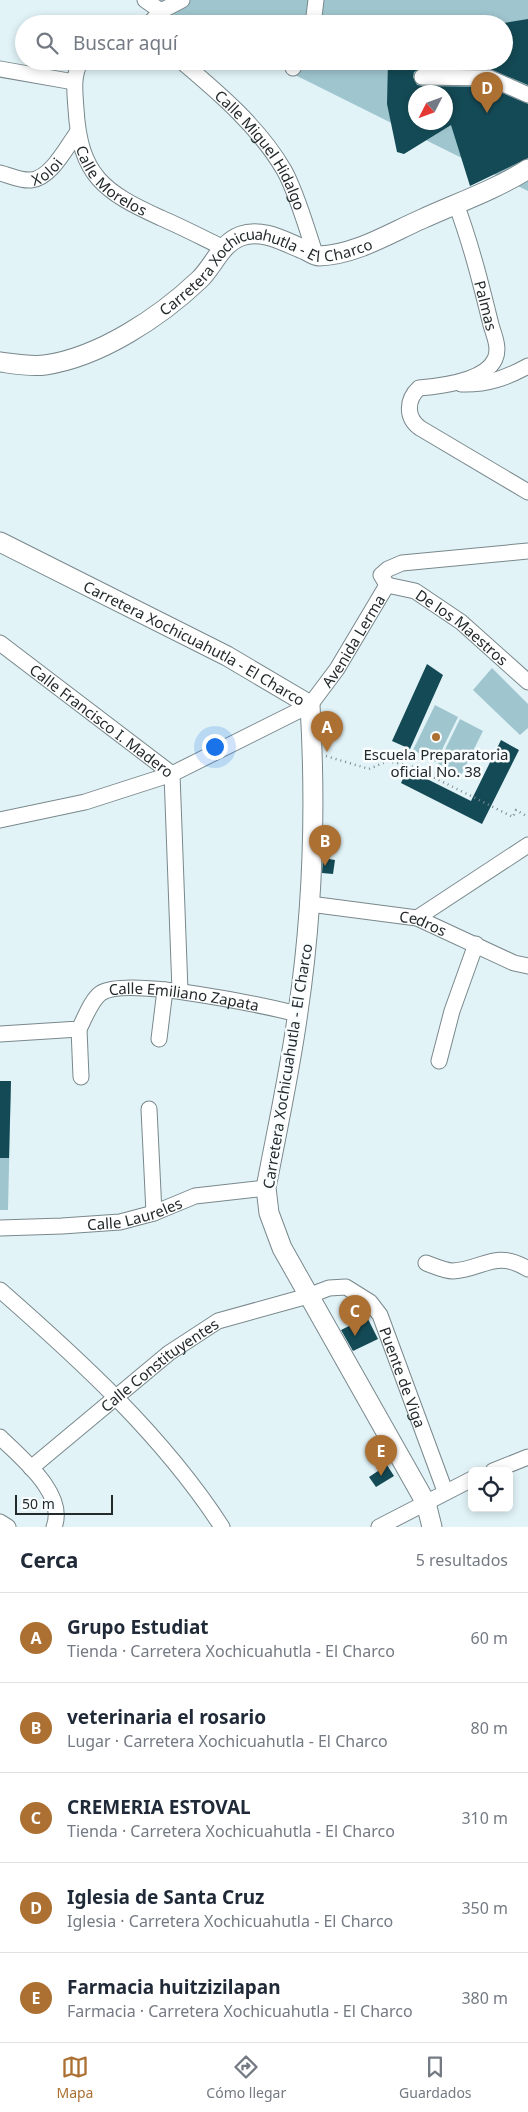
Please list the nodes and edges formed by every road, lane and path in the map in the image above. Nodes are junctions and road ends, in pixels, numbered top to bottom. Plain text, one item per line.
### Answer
1 (145, 0) edge
2 (182, 0) edge
3 (316, 0) edge
4 (161, 12) junction
5 (158, 15) edge
6 (314, 15) edge
7 (0, 69) edge
8 (76, 70) edge
9 (191, 70) edge
10 (422, 77) dead end
11 (74, 82) junction
12 (528, 95) edge
13 (77, 133) junction
14 (528, 168) edge
15 (0, 173) edge
16 (456, 204) junction
17 (224, 248) junction
18 (316, 256) junction
19 (0, 362) edge
20 (528, 366) edge
21 (452, 384) junction
22 (528, 492) edge
23 (0, 542) edge
24 (528, 551) edge
25 (387, 585) junction
26 (1, 645) edge
27 (528, 682) edge
28 (310, 705) junction
29 (313, 752) junction
30 (172, 774) junction
31 (528, 817) edge
32 (0, 820) edge
33 (528, 845) edge
34 (310, 904) junction
35 (417, 918) junction
36 (476, 944) junction
37 (528, 966) edge
38 (173, 991) junction
39 (298, 1014) junction
40 (79, 1029) junction
41 (0, 1034) edge
42 (159, 1039) dead end
43 (439, 1061) dead end
44 (81, 1077) dead end
45 (149, 1109) dead end
46 (266, 1188) junction
47 (154, 1213) junction
48 (0, 1228) edge
49 (426, 1263) dead end
50 (528, 1269) edge
51 (0, 1290) edge
52 (308, 1296) junction
53 (115, 1396) junction
54 (0, 1436) edge
55 (528, 1457) edge
56 (502, 1467) edge
57 (31, 1468) junction
58 (468, 1480) edge
59 (444, 1491) junction
60 (426, 1504) junction
61 (0, 1522) edge
62 (8, 1527) edge
63 (54, 1527) edge
64 (222, 1527) edge
65 (379, 1527) edge
66 (432, 1527) edge

1 - 4 street
2 - 4 street
3 - 6 street
4 - 5 street
7 - 11 street
8 - 11 street, Calle Morelos
9 - 18 street, Calle Miguel Hidalgo
10 - 12 street
11 - 13 street, Calle Morelos
13 - 15 street, Xoloi
13 - 17 street, Calle Morelos
14 - 16 main road, Carretera Xochicuahutla - El Charco
16 - 18 main road, Carretera Xochicuahutla - El Charco
16 - 21 street, Palmas
17 - 18 main road, Carretera Xochicuahutla - El Charco
17 - 19 main road, Carretera Xochicuahutla - El Charco
20 - 21 street, Palmas
21 - 22 street, Palmas
23 - 28 main road, Carretera Xochicuahutla - El Charco
24 - 25 street, Avenida Lerma
25 - 27 street, De los Maestros
25 - 28 street, Avenida Lerma
26 - 30 street, Calle Francisco I. Madero
28 - 29 main road, Carretera Xochicuahutla - El Charco
28 - 30 street, Avenida Lerma
29 - 31 path
29 - 34 main road, Carretera Xochicuahutla - El Charco
30 - 32 street, Avenida Lerma
30 - 38 street, Calle Francisco I. Madero
33 - 35 street
34 - 35 street, Cedros
34 - 39 main road, Carretera Xochicuahutla - El Charco
35 - 36 street, Cedros
36 - 37 street, Cedros
36 - 43 street
38 - 39 street, Calle Emiliano Zapata
38 - 40 street, Calle Emiliano Zapata
38 - 42 street, Calle Francisco I. Madero
39 - 46 main road, Carretera Xochicuahutla - El Charco
40 - 41 street
40 - 44 street
45 - 47 street
46 - 47 street, Calle Laureles
46 - 52 main road, Carretera Xochicuahutla - El Charco
47 - 48 street, Calle Laureles
49 - 50 street
51 - 53 street
52 - 53 street, Calle Constituyentes
52 - 59 street, Puente de Viga
52 - 60 main road, Carretera Xochicuahutla - El Charco
53 - 57 street, Calle Constituyentes
53 - 64 street
54 - 57 street
55 - 56 street
57 - 63 street
58 - 59 street
59 - 60 street
60 - 65 street
60 - 66 main road, Carretera Xochicuahutla - El Charco
61 - 62 street

